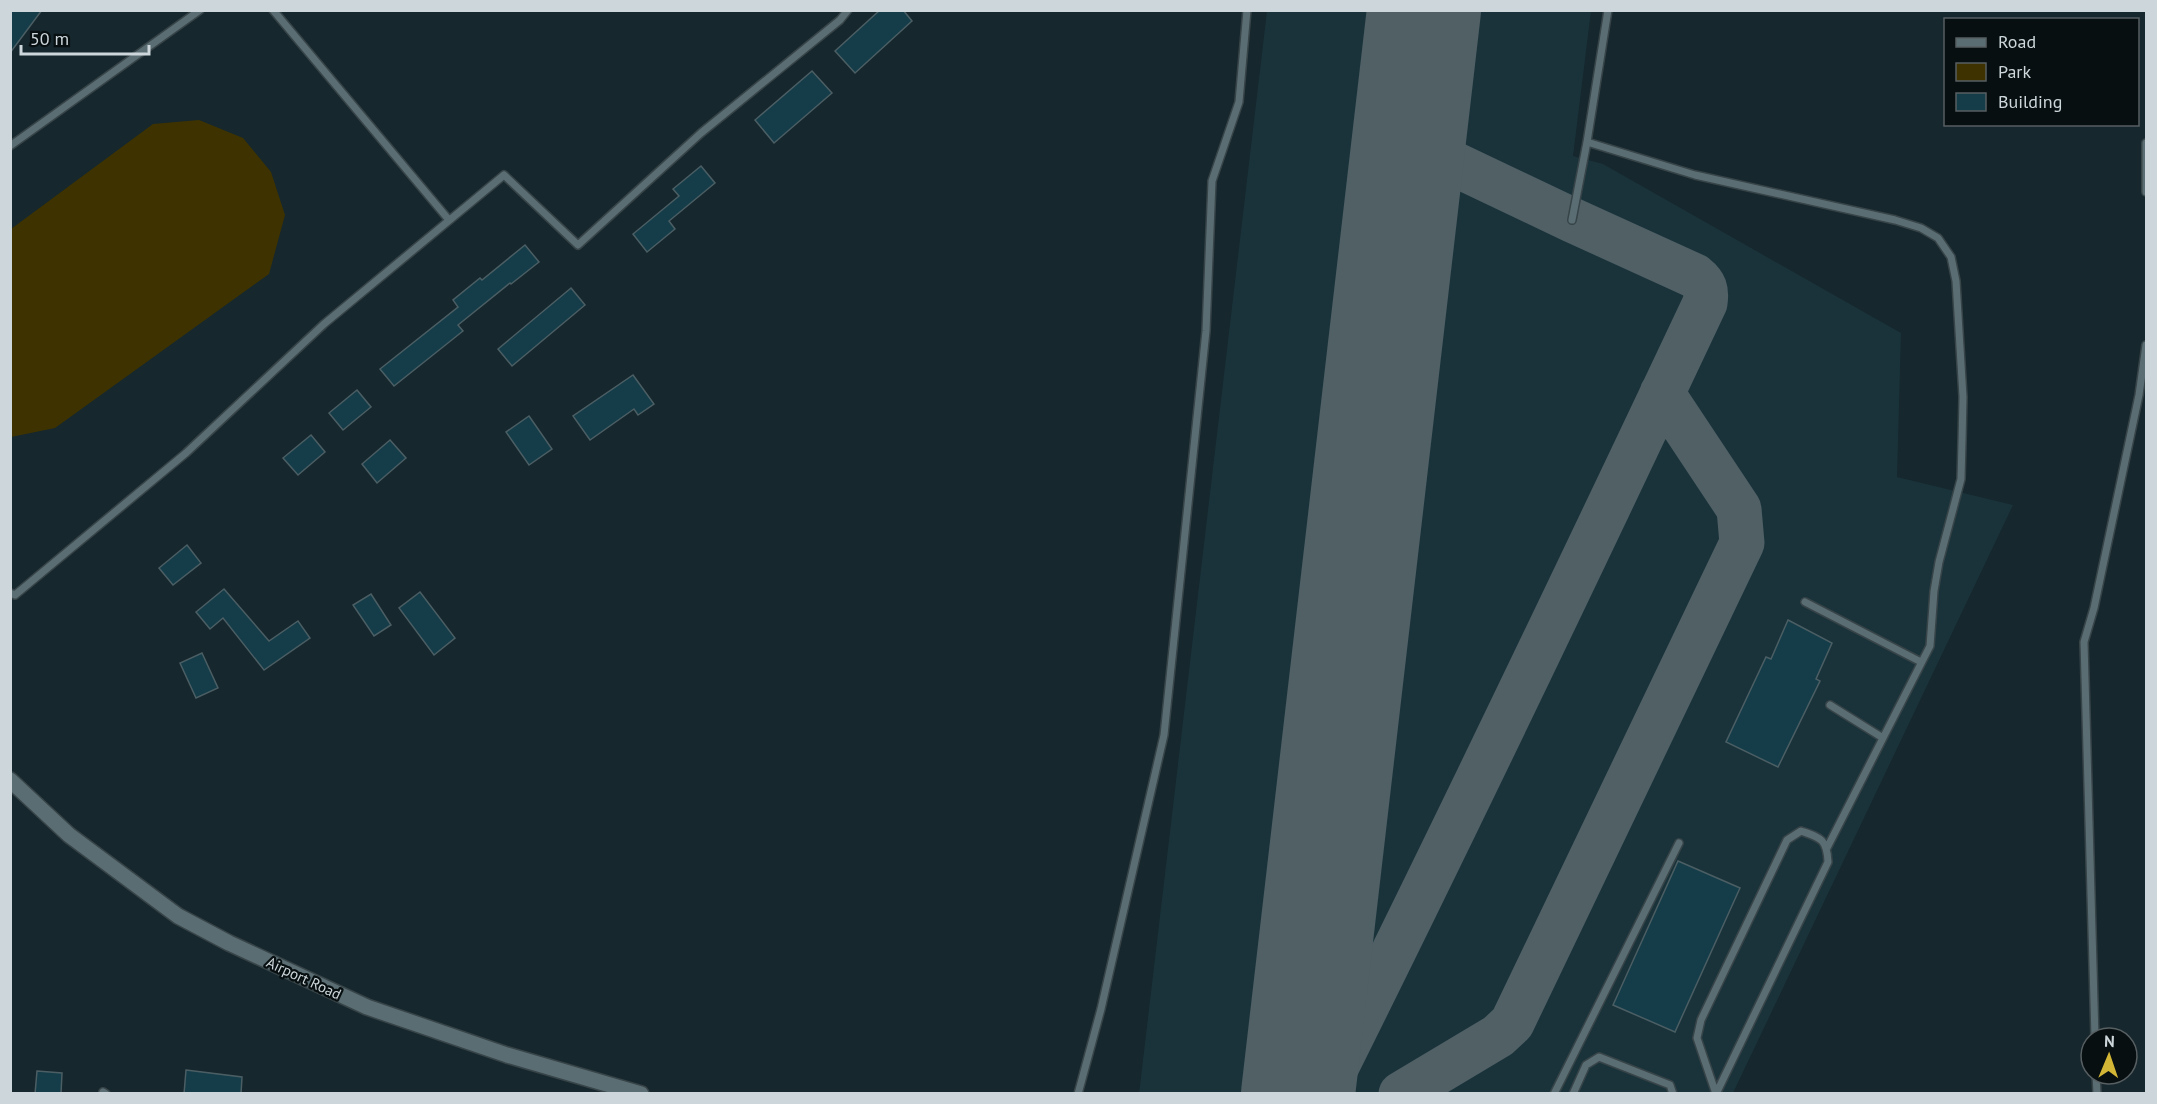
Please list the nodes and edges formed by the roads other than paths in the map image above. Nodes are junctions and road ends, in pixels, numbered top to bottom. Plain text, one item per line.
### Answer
1 (200, 10) edge
2 (273, 10) edge
3 (848, 10) edge
4 (1247, 10) edge
5 (1608, 10) edge
6 (1587, 142) junction
7 (2146, 143) edge
8 (10, 146) edge
9 (2146, 192) edge
10 (449, 220) junction
11 (1572, 220) dead end
12 (2146, 345) edge
13 (10, 593) edge
14 (1805, 602) dead end
15 (1922, 662) junction
16 (1830, 705) dead end
17 (1883, 738) junction
18 (10, 780) edge
19 (1679, 843) dead end
20 (1827, 848) junction
21 (2095, 1026) edge
22 (641, 1094) edge
23 (1078, 1094) edge
24 (1554, 1094) edge
25 (1573, 1094) edge
26 (1673, 1094) edge
27 (1717, 1094) edge

1 - 8 lane
2 - 10 lane
3 - 10 lane
4 - 23 lane
5 - 6 lane
6 - 11 lane
6 - 15 lane
7 - 9 lane
10 - 13 lane
12 - 21 lane
14 - 15 lane
15 - 17 lane
16 - 17 lane
17 - 20 lane
18 - 22 main road, Airport Road
19 - 24 lane
20 - 27 lane
20 - 27 lane
25 - 26 lane

